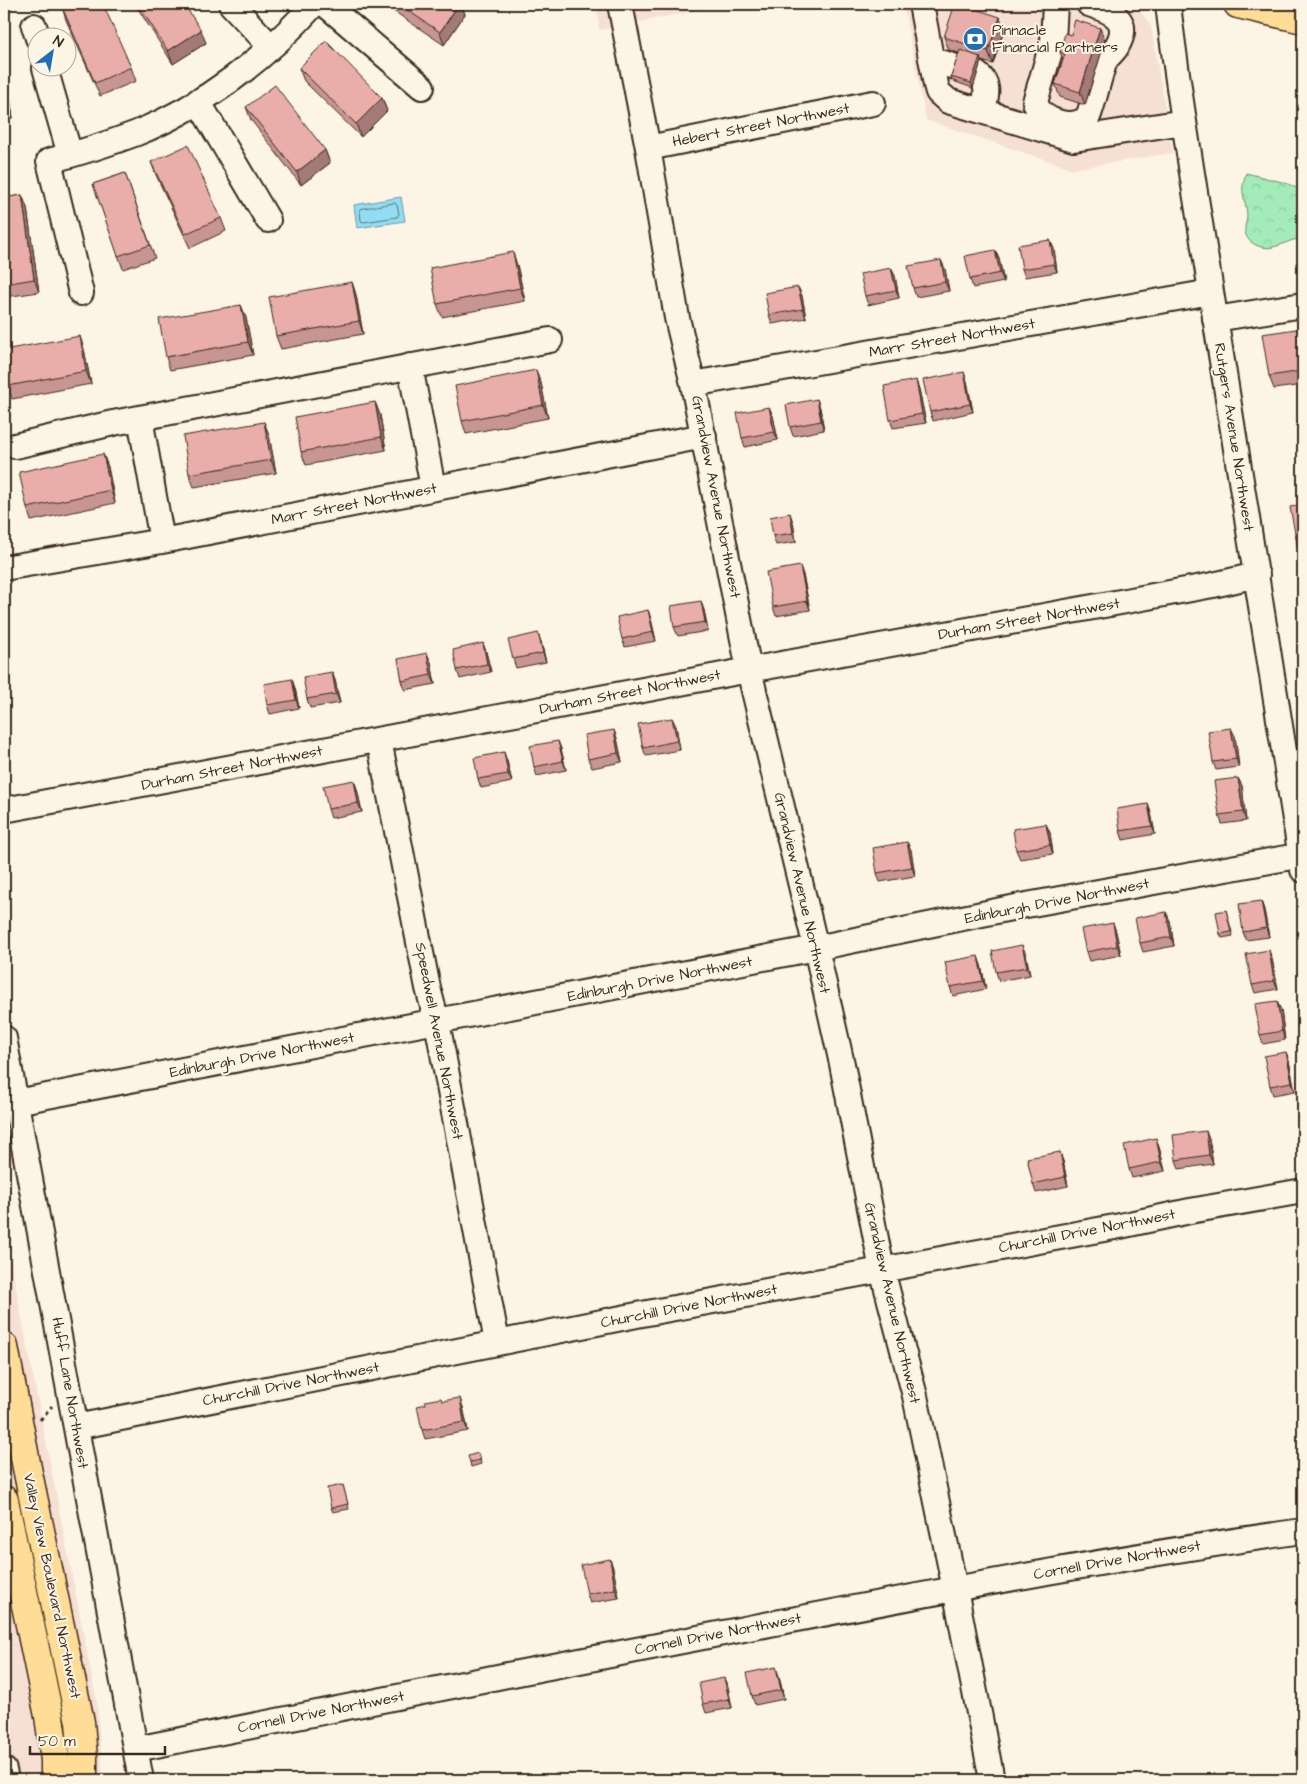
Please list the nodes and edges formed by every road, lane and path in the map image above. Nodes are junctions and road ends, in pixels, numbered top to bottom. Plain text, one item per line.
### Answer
1 (231, 4) edge
2 (314, 4) edge
3 (325, 4) edge
4 (620, 4) edge
5 (921, 4) edge
6 (1055, 4) edge
7 (1090, 4) edge
8 (1168, 4) edge
9 (1238, 4) edge
10 (1303, 19) edge
11 (271, 47) junction
12 (933, 69) junction
13 (47, 78) edge
14 (422, 87) dead end
15 (198, 101) junction
16 (873, 103) dead end
17 (984, 105) junction
18 (1184, 122) junction
19 (648, 148) junction
20 (60, 158) junction
21 (268, 220) dead end
22 (1211, 292) junction
23 (81, 293) dead end
24 (1303, 305) edge
25 (1216, 319) junction
26 (550, 340) dead end
27 (410, 366) junction
28 (693, 384) junction
29 (140, 418) junction
30 (704, 436) junction
31 (15, 446) dead end
32 (433, 488) junction
33 (162, 540) junction
34 (4, 568) edge
35 (1257, 576) junction
36 (750, 670) junction
37 (379, 740) junction
38 (4, 810) edge
39 (1302, 860) edge
40 (816, 948) junction
41 (437, 1022) junction
42 (4, 1038) edge
43 (16, 1102) junction
44 (1303, 1191) edge
45 (882, 1270) junction
46 (497, 1342) junction
47 (4, 1347) edge
48 (8, 1394) edge
49 (76, 1427) junction
50 (4, 1500) edge
51 (1303, 1531) edge
52 (955, 1589) junction
53 (136, 1749) junction
54 (4, 1770) edge
55 (6, 1780) edge
56 (55, 1780) edge
57 (83, 1780) edge
58 (137, 1780) edge
59 (141, 1780) edge
60 (992, 1780) edge

1 - 11 street
2 - 11 street
3 - 14 street
4 - 19 street, Grandview Avenue Northwest
5 - 12 street
6 - 7 street
8 - 18 street, Rutgers Avenue Northwest
9 - 10 main road
11 - 15 street
12 - 17 street
12 - 17 street
13 - 20 street
15 - 20 street
15 - 21 street
16 - 19 street, Hebert Street Northwest
17 - 18 street
18 - 22 street, Rutgers Avenue Northwest
19 - 28 street, Grandview Avenue Northwest
20 - 23 street
22 - 25 street, Rutgers Avenue Northwest
22 - 28 street, Marr Street Northwest
24 - 25 street
25 - 35 street, Rutgers Avenue Northwest
26 - 27 street
27 - 29 street
27 - 32 street
28 - 30 street, Grandview Avenue Northwest
29 - 31 street
29 - 33 street
30 - 32 street, Marr Street Northwest
30 - 36 street, Grandview Avenue Northwest
32 - 33 street, Marr Street Northwest
33 - 34 street, Marr Street Northwest
35 - 36 street, Durham Street Northwest
35 - 39 street, Rutgers Avenue Northwest
36 - 37 street, Durham Street Northwest
36 - 40 street, Grandview Avenue Northwest
37 - 38 street, Durham Street Northwest
37 - 41 street, Speedwell Avenue Northwest
39 - 40 street, Edinburgh Drive Northwest
40 - 41 street, Edinburgh Drive Northwest
40 - 45 street, Grandview Avenue Northwest
41 - 43 street, Edinburgh Drive Northwest
41 - 46 street, Speedwell Avenue Northwest
42 - 43 street, Huff Lane Northwest
43 - 49 street, Huff Lane Northwest
44 - 45 street, Churchill Drive Northwest
45 - 46 street, Churchill Drive Northwest
45 - 52 street, Grandview Avenue Northwest
46 - 49 street, Churchill Drive Northwest
47 - 48 main road, Valley View Boulevard Northwest
48 - 57 main road, Valley View Boulevard Northwest
49 - 53 street, Huff Lane Northwest
50 - 56 main road, Valley View Boulevard Northwest
51 - 52 street, Cornell Drive Northwest
52 - 53 street, Cornell Drive Northwest
52 - 60 street, Grandview Avenue Northwest
53 - 58 street, Huff Lane Northwest
53 - 59 street, Huff Lane Northwest
54 - 55 street

